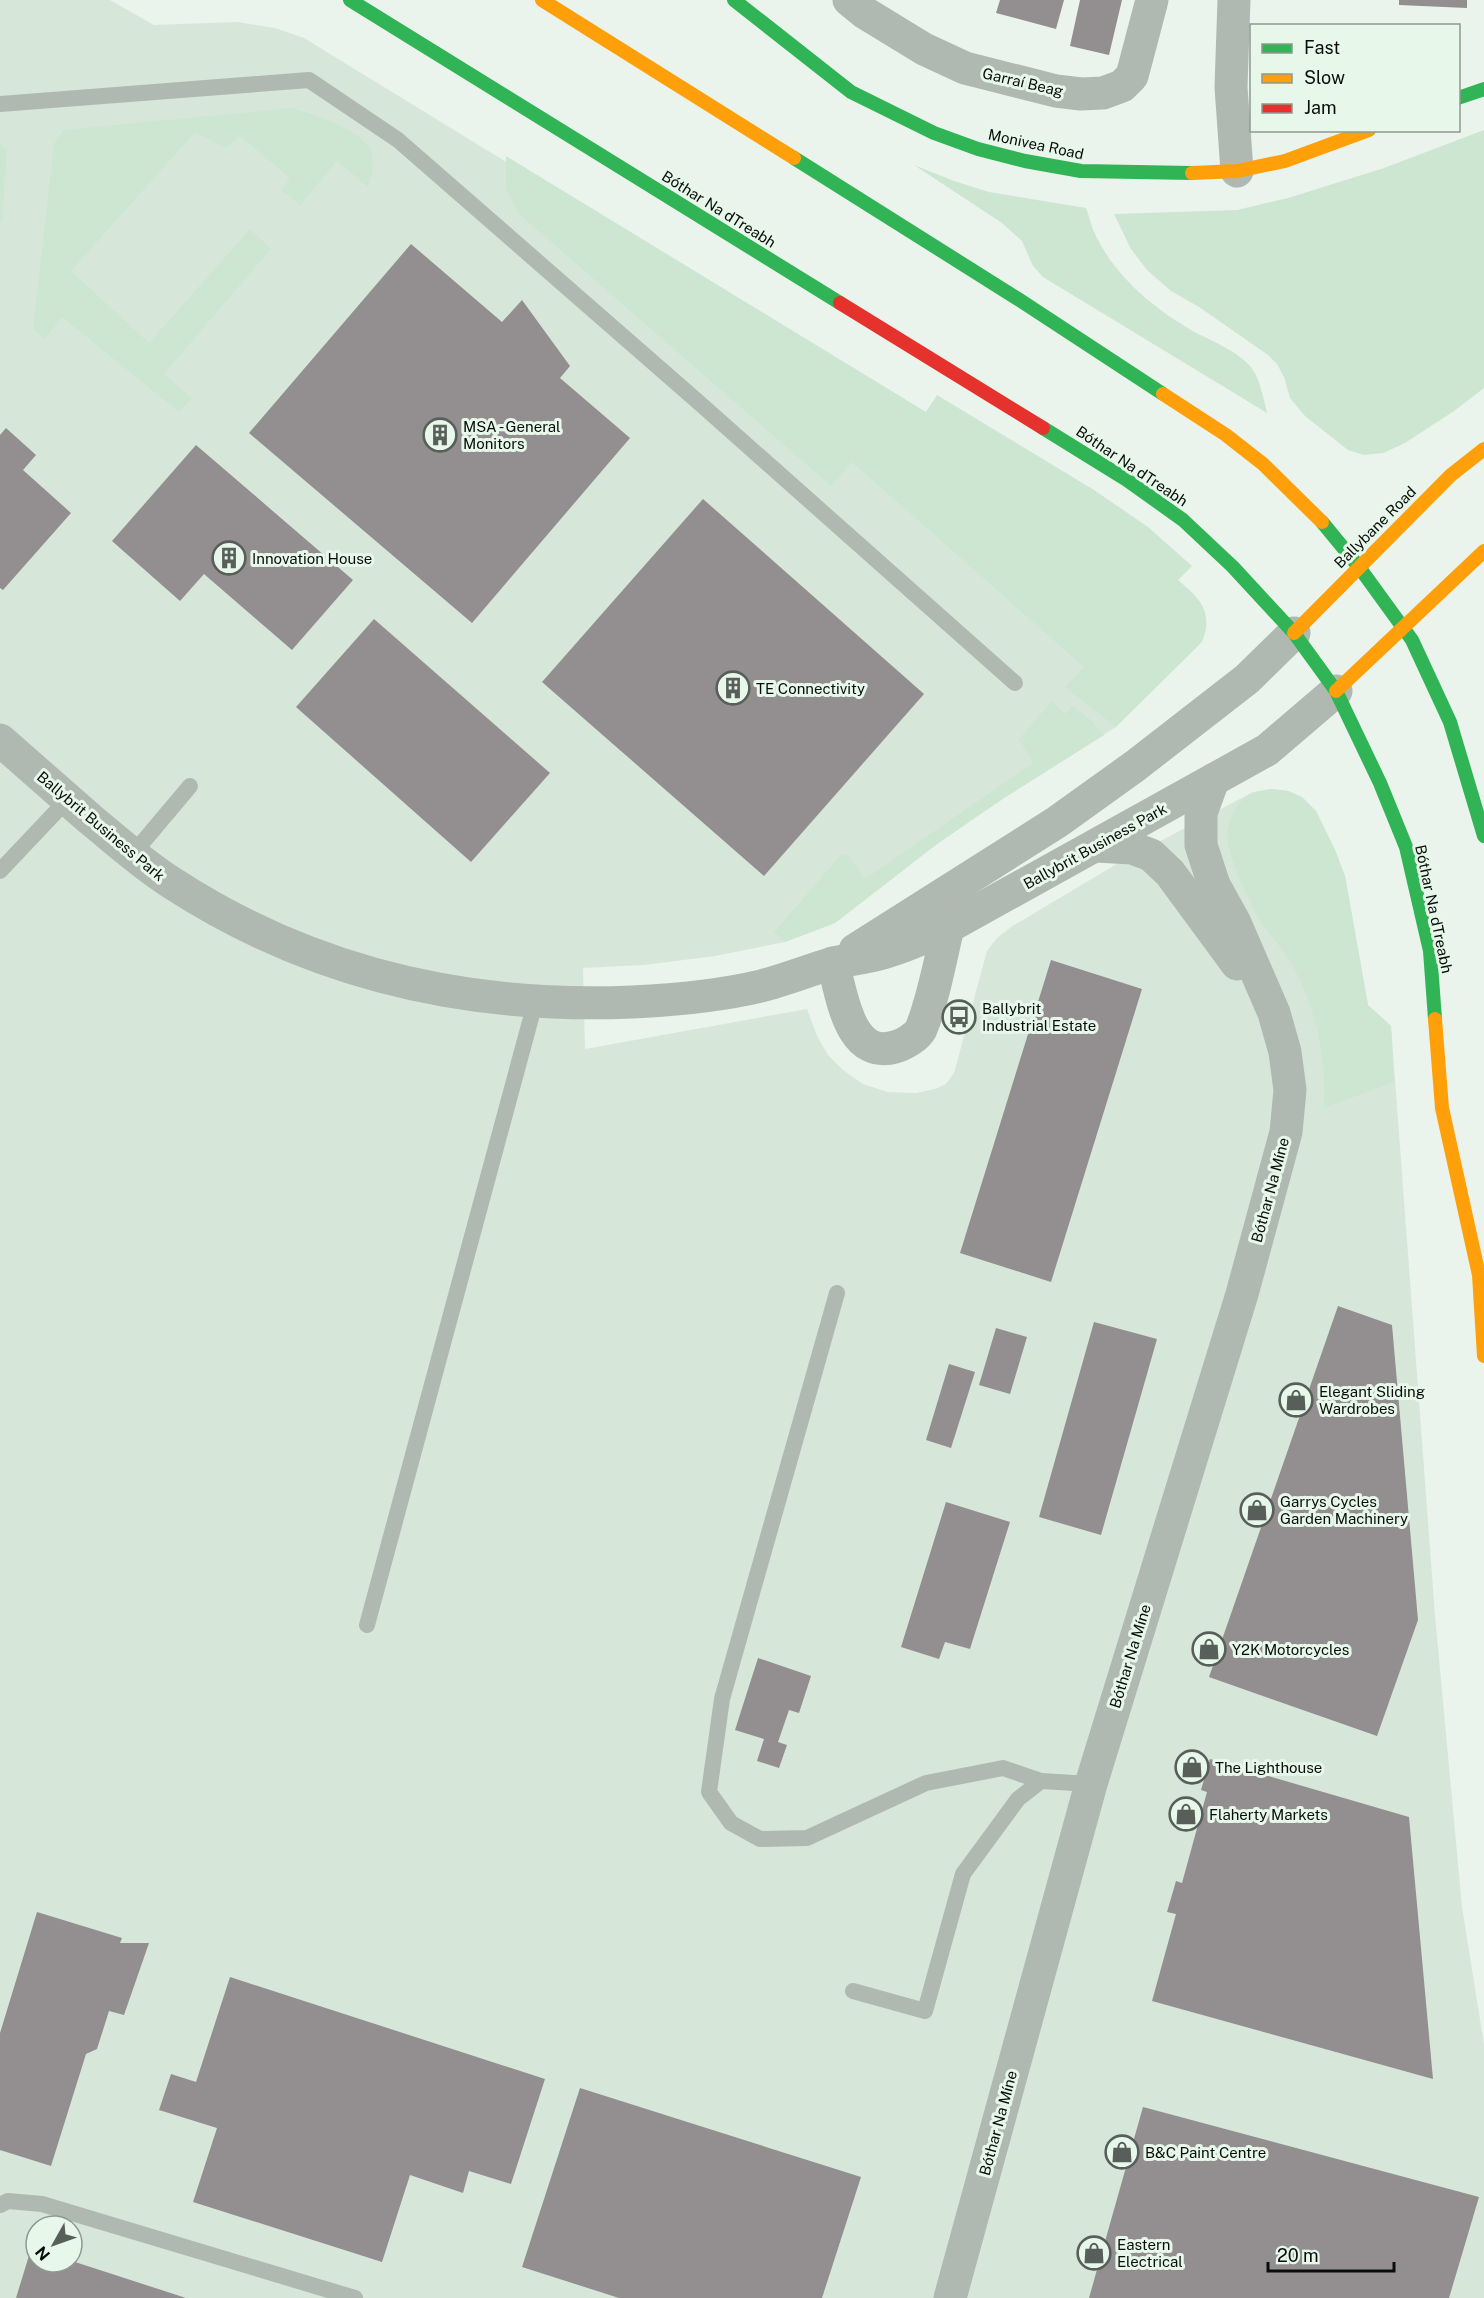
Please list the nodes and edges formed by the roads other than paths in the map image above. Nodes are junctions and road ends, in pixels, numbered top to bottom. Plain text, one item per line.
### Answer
1 (350, 0) edge
2 (542, 0) edge
3 (734, 0) edge
4 (849, 0) edge
5 (1152, 0) edge
6 (1234, 0) edge
7 (1484, 89) edge
8 (1460, 97) edge
9 (0, 104) edge
10 (1364, 132) edge
11 (1237, 171) junction
12 (1484, 449) edge
13 (1484, 551) edge
14 (1359, 567) junction
15 (1404, 628) junction
16 (1294, 633) junction
17 (1015, 683) dead end
18 (1336, 691) junction
19 (0, 740) edge
20 (1213, 780) junction
21 (190, 786) dead end
22 (68, 799) junction
23 (1484, 831) edge
24 (1096, 846) junction
25 (132, 855) junction
26 (0, 871) edge
27 (948, 927) junction
28 (833, 963) junction
29 (535, 1003) junction
30 (1274, 1013) junction
31 (1484, 1246) edge
32 (1479, 1275) junction
33 (837, 1293) dead end
34 (1484, 1356) edge
35 (368, 1625) dead end
36 (1041, 1781) junction
37 (1091, 1784) junction
38 (853, 1991) dead end
39 (0, 2205) edge
40 (355, 2298) edge
41 (950, 2298) edge

1 - 16 main road, Bóthar Na dTreabh
2 - 14 main road
3 - 11 main road, Monivea Road
4 - 5 street, Garraí Beag
6 - 11 street
7 - 8 main road
9 - 17 lane
10 - 11 main road, Monivea Road
12 - 14 main road, Ballybane Road
13 - 15 main road
14 - 15 main road
14 - 16 main road, Ballybane Road
15 - 18 main road
15 - 23 main road
16 - 18 main road, Bóthar Na dTreabh
16 - 28 street, Ballybrit Business Park
18 - 20 street, Ballybrit Business Park
18 - 32 main road, Bóthar Na dTreabh
19 - 22 street, Ballybrit Business Park
20 - 24 street, Ballybrit Business Park
20 - 30 street, Bóthar Na Míne
21 - 25 lane
22 - 25 street, Ballybrit Business Park
22 - 26 lane
24 - 27 street, Ballybrit Business Park
24 - 30 street, Bóthar Na Míne
25 - 29 street, Ballybrit Business Park
27 - 28 street, Ballybrit Business Park
27 - 28 street
28 - 29 street, Ballybrit Business Park
29 - 35 lane
30 - 37 street, Bóthar Na Míne
31 - 32 main road, Bóthar Na dTreabh
32 - 34 main road, Bóthar Na dTreabh
33 - 36 lane
36 - 37 lane
36 - 38 lane
37 - 41 street, Bóthar Na Míne
39 - 40 lane

